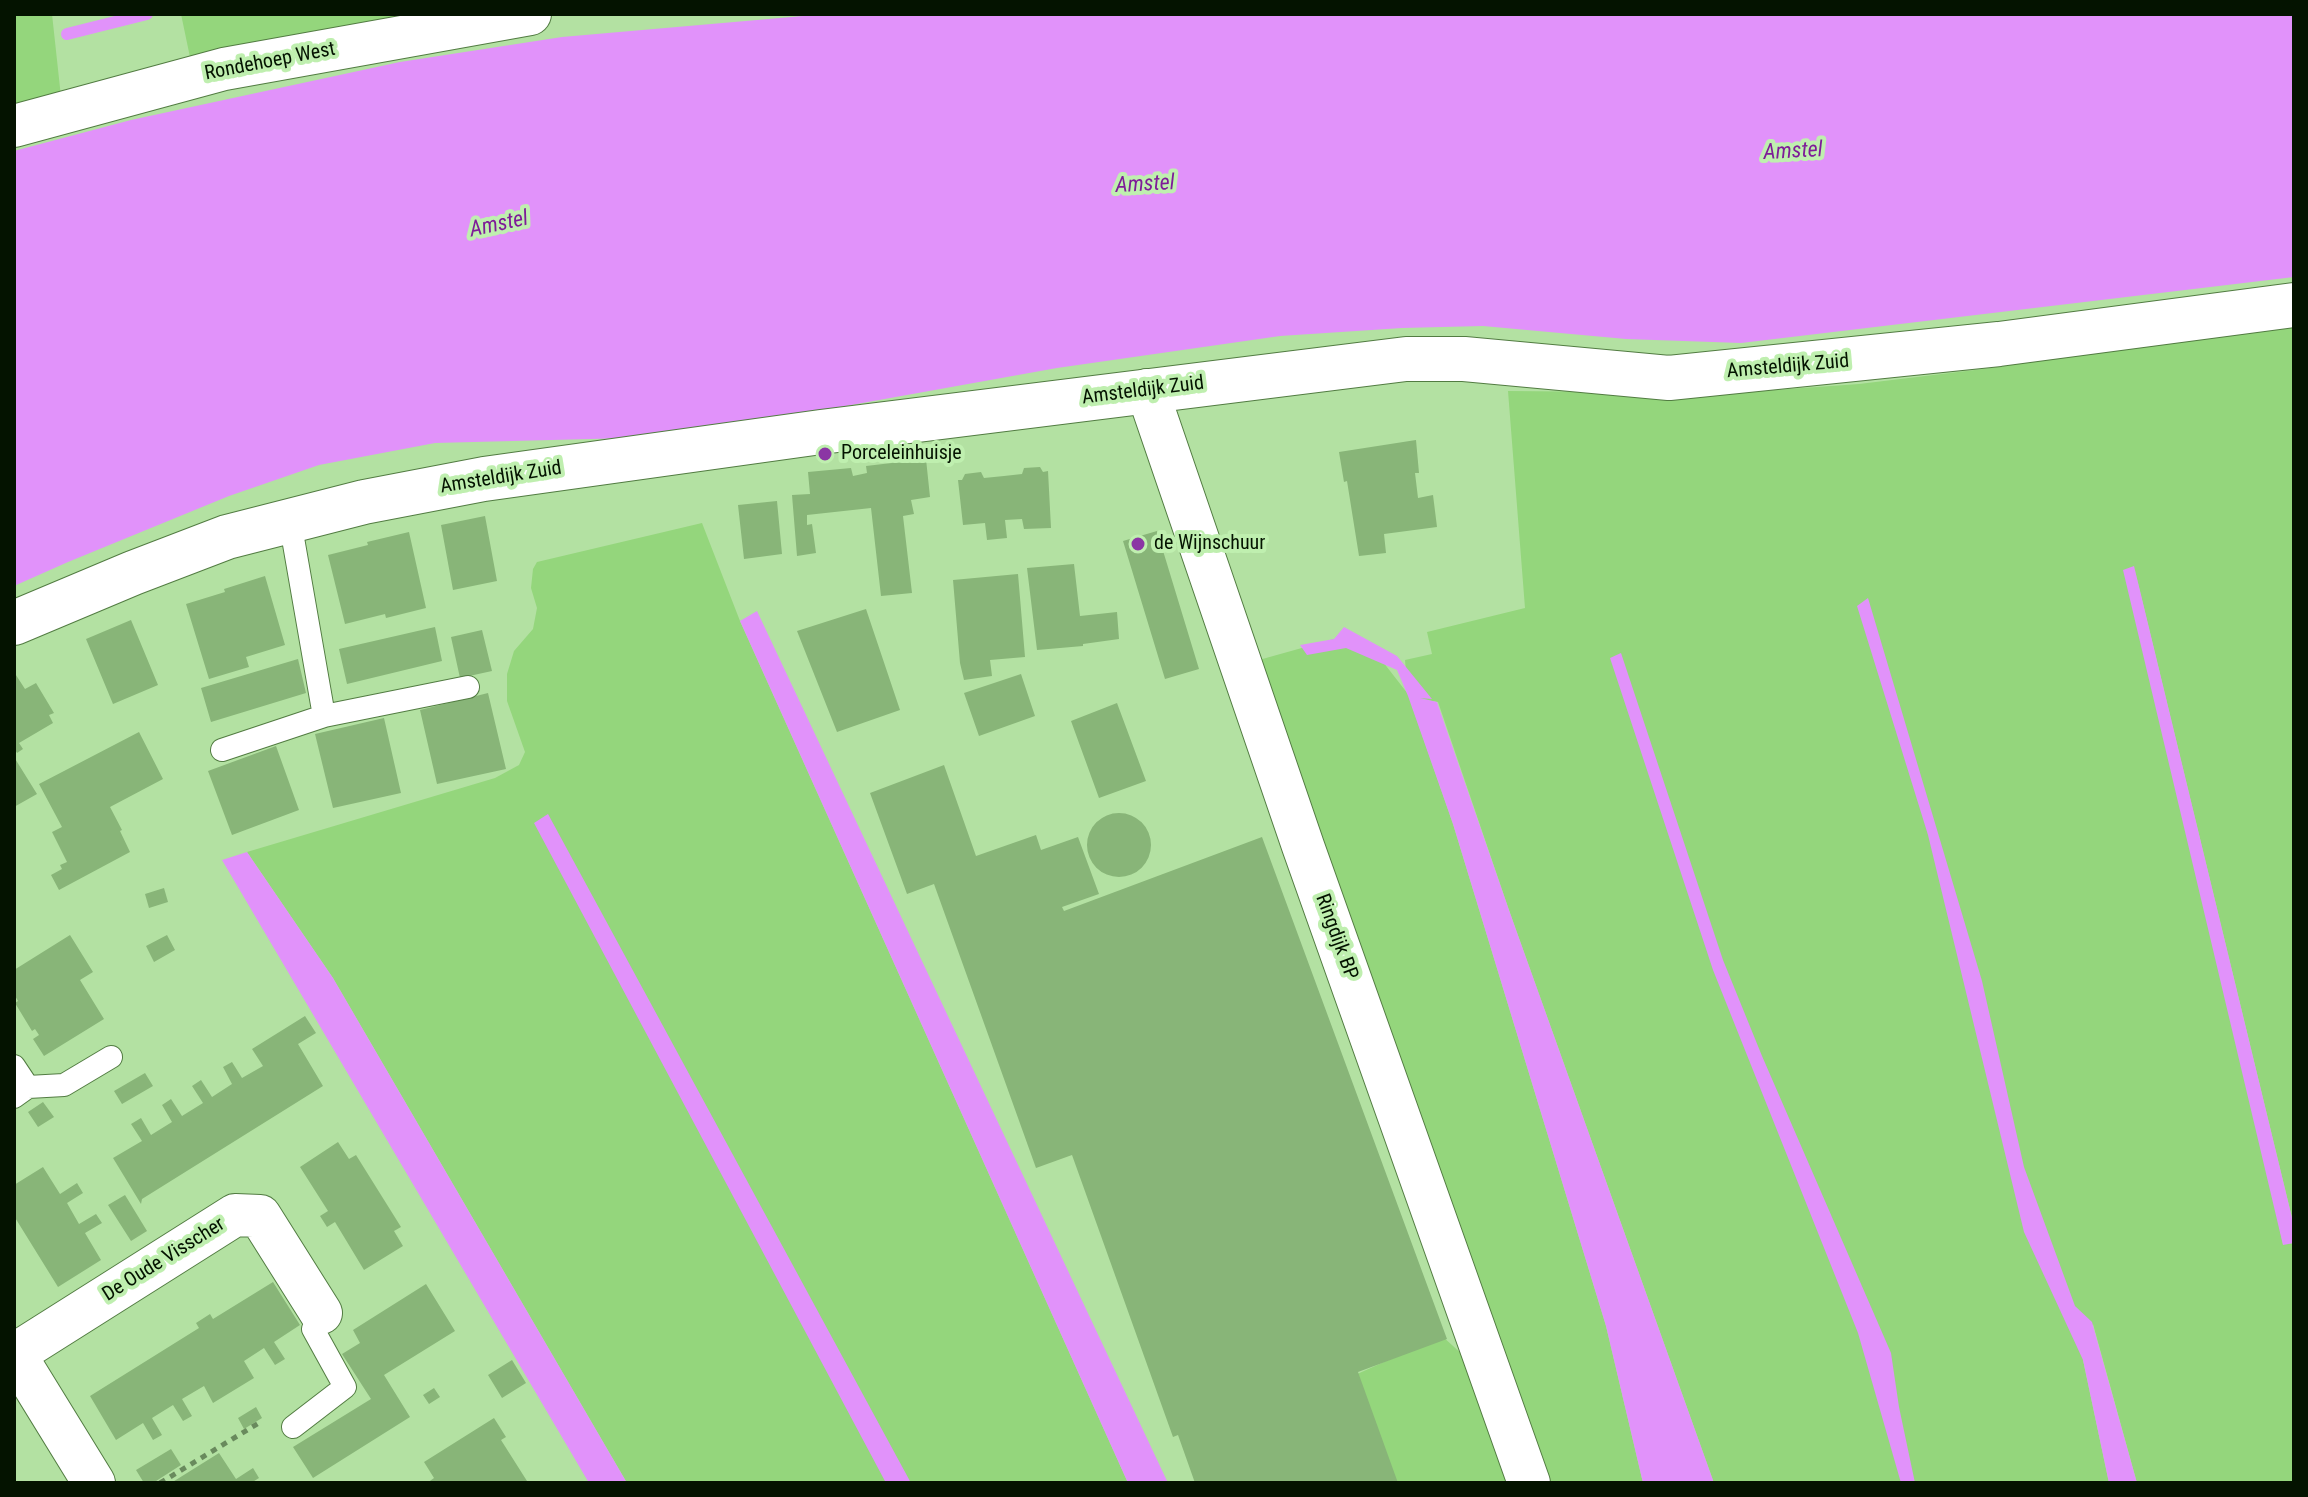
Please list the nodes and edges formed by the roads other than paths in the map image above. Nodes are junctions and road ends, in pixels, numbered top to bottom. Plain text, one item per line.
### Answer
1 (530, 14) edge
2 (14, 126) edge
3 (2294, 305) edge
4 (1147, 390) junction
5 (290, 521) junction
6 (14, 623) edge
7 (468, 687) dead end
8 (324, 716) junction
9 (222, 750) dead end
10 (111, 1057) dead end
11 (14, 1066) edge
12 (21, 1092) edge
13 (321, 1313) joint
14 (15, 1354) edge
15 (293, 1427) road end
16 (94, 1483) edge
17 (1529, 1483) edge

1 - 2 street, Rondehoep West
3 - 4 street, Amsteldijk Zuid
4 - 5 street, Amsteldijk Zuid
4 - 17 street, Ringdijk BP
5 - 6 street, Amsteldijk Zuid
5 - 8 lane
7 - 8 lane
8 - 9 lane
10 - 12 lane
11 - 12 lane
13 - 14 street, De Oude Visscher
13 - 15 lane
14 - 16 street, De Oude Visscher

